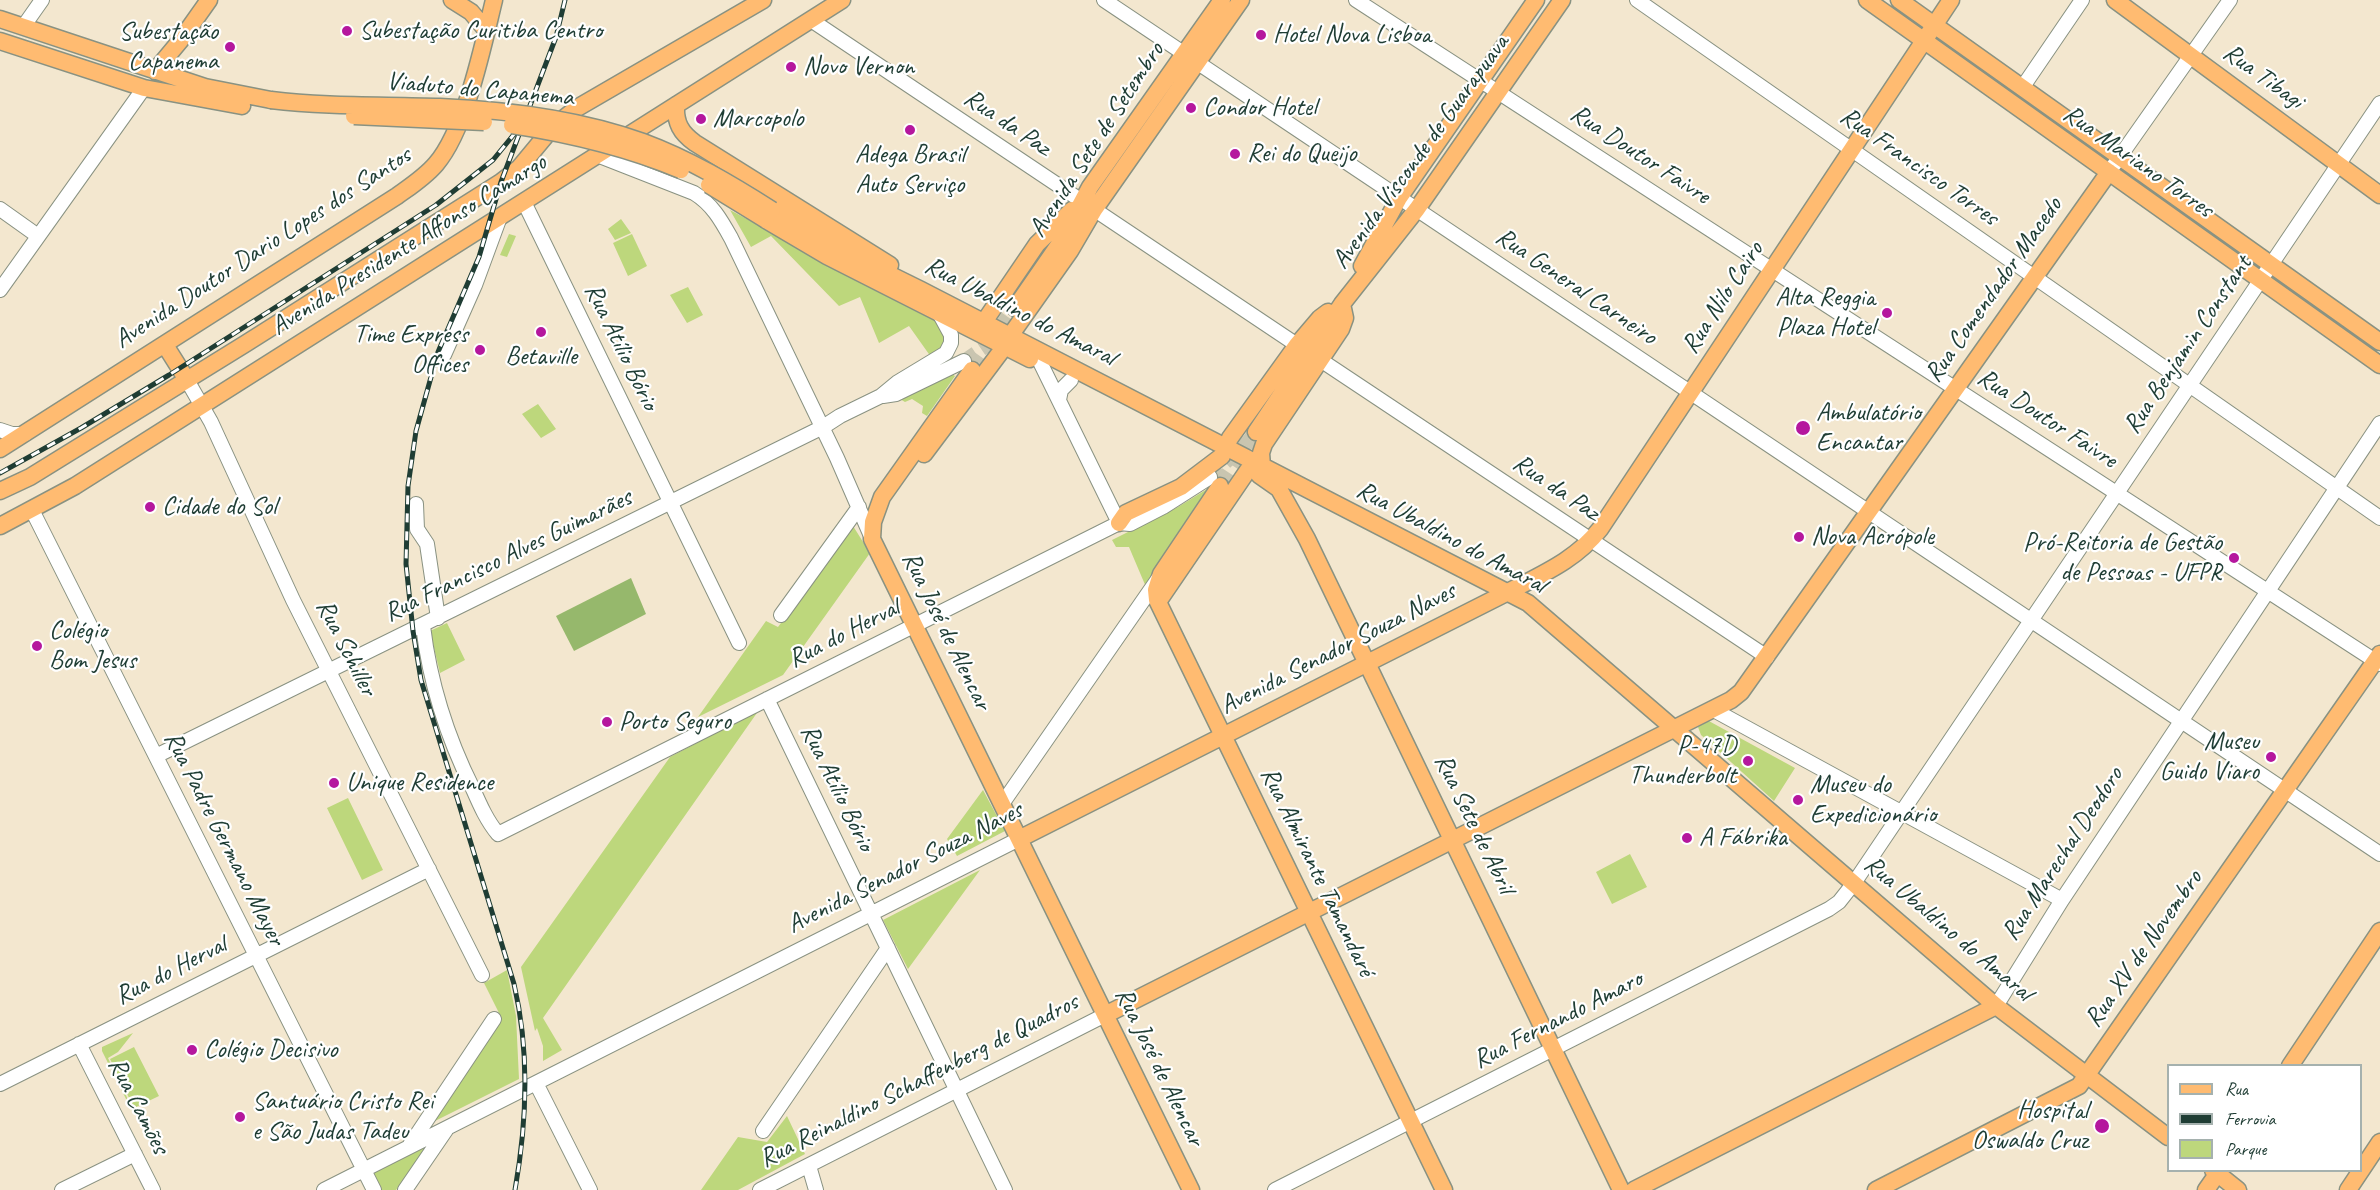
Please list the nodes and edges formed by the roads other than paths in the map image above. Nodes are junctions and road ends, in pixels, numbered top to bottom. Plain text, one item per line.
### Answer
1 (42, 0) edge
2 (209, 0) edge
3 (452, 0) edge
4 (494, 0) edge
5 (763, 0) edge
6 (842, 0) edge
7 (1104, 0) edge
8 (1222, 0) edge
9 (1241, 0) edge
10 (1356, 0) edge
11 (1537, 0) edge
12 (1562, 0) edge
13 (1637, 0) edge
14 (1867, 0) edge
15 (1899, 0) edge
16 (1951, 0) edge
17 (2082, 0) edge
18 (2115, 0) edge
19 (2230, 0) edge
20 (0, 19) edge
21 (811, 20) junction
22 (1934, 25) junction
23 (23, 27) junction
24 (487, 31) junction
25 (1535, 38) junction
26 (1924, 40) junction
27 (0, 41) edge
28 (180, 41) junction
29 (2191, 56) junction
30 (1190, 59) junction
31 (155, 71) junction
32 (178, 78) junction
33 (1480, 80) junction
34 (144, 88) junction
35 (2022, 88) junction
36 (1498, 92) junction
37 (2380, 103) edge
38 (676, 105) junction
39 (270, 106) junction
40 (1852, 149) junction
41 (597, 155) junction
42 (2119, 157) junction
43 (2338, 164) junction
44 (2109, 172) junction
45 (2380, 195) edge
46 (2176, 197) junction
47 (1399, 198) junction
48 (524, 202) junction
49 (1088, 205) junction
50 (0, 209) edge
51 (1417, 209) junction
52 (769, 215) junction
53 (500, 217) junction
54 (38, 236) junction
55 (2200, 236) junction
56 (2271, 264) junction
57 (1772, 270) junction
58 (2035, 277) junction
59 (2261, 280) junction
60 (0, 290) edge
61 (921, 290) junction
62 (1342, 304) junction
63 (1015, 308) tunnel mouth
64 (938, 312) junction
65 (984, 322) junction
66 (2321, 322) junction
67 (2377, 340) edge
68 (1007, 341) junction
69 (165, 345) junction
70 (1298, 345) junction
71 (444, 355) dead end
72 (1319, 359) junction
73 (1041, 364) junction
74 (968, 365) joint
75 (2380, 365) edge
76 (187, 380) junction
77 (1071, 380) junction
78 (2190, 385) junction
79 (1956, 389) junction
80 (1691, 393) junction
81 (881, 396) junction
82 (1059, 400) junction
83 (203, 405) junction
84 (2380, 423) edge
85 (0, 430) edge
86 (825, 432) junction
87 (1256, 432) tunnel mouth
88 (25, 434) junction
89 (0, 449) edge
90 (1224, 452) junction
91 (1255, 468) junction
92 (1215, 482) joint
93 (1275, 485) joint
94 (1300, 487) junction
95 (2337, 488) junction
96 (0, 491) edge
97 (2117, 493) junction
98 (670, 502) junction
99 (416, 504) dead end
100 (859, 507) junction
101 (32, 510) junction
102 (1869, 512) junction
103 (2380, 518) edge
104 (1119, 523) junction
105 (0, 526) edge
106 (873, 530) junction
107 (1307, 539) junction
108 (1591, 540) junction
109 (1161, 574) junction
110 (2268, 591) junction
111 (1508, 592) junction
112 (1159, 604) junction
113 (1140, 606) junction
114 (781, 615) dead end
115 (438, 618) junction
116 (2031, 620) junction
117 (914, 625) junction
118 (423, 626) junction
119 (739, 643) dead end
120 (1767, 657) junction
121 (2378, 659) edge
122 (1368, 663) junction
123 (329, 672) junction
124 (767, 699) junction
125 (1712, 709) junction
126 (2182, 721) junction
127 (1672, 728) junction
128 (1223, 736) junction
129 (156, 756) junction
130 (2285, 790) junction
131 (1002, 804) junction
132 (1902, 812) junction
133 (1019, 839) junction
134 (1453, 839) junction
135 (2380, 854) edge
136 (429, 869) junction
137 (1854, 883) junction
138 (2062, 900) junction
139 (1308, 912) junction
140 (871, 914) junction
141 (2380, 931) edge
142 (888, 948) junction
143 (256, 955) junction
144 (482, 975) dead end
145 (1996, 1006) junction
146 (1105, 1015) junction
147 (494, 1019) dead end
148 (79, 1044) junction
149 (1554, 1048) junction
150 (2291, 1064) edge
151 (2087, 1076) junction
152 (536, 1083) junction
153 (0, 1084) edge
154 (957, 1091) junction
155 (1410, 1121) junction
156 (448, 1127) junction
157 (763, 1131) dead end
158 (2167, 1136) edge
159 (2380, 1142) edge
160 (408, 1148) junction
161 (135, 1154) junction
162 (809, 1166) junction
163 (2362, 1169) edge
164 (364, 1170) junction
165 (2217, 1172) edge
166 (2360, 1172) edge
167 (62, 1190) edge
168 (153, 1190) edge
169 (324, 1190) edge
170 (374, 1190) edge
171 (405, 1190) edge
172 (590, 1190) edge
173 (760, 1190) edge
174 (816, 1190) edge
175 (1005, 1190) edge
176 (1191, 1190) edge
177 (1275, 1190) edge
178 (1444, 1190) edge
179 (1621, 1190) edge
180 (1634, 1190) edge
181 (1876, 1190) edge
182 (2206, 1190) edge
183 (2238, 1190) edge
184 (2348, 1190) edge

1 - 23 street
2 - 28 main road
3 - 24 main road
4 - 24 main road, Avenida Doutor Dario Lopes dos Santos
5 - 76 main road, Avenida Presidente Affonso Camargo
6 - 21 main road, Avenida Presidente Affonso Camargo
7 - 30 street, Rua General Carneiro
8 - 30 main road, Avenida Sete de Setembro
9 - 30 main road, Avenida Sete de Setembro
10 - 33 street, Rua Doutor Faivre
11 - 25 main road
11 - 33 main road, Avenida Visconde de Guarapuava
12 - 25 main road, Avenida Visconde de Guarapuava
13 - 40 street, Rua Francisco Torres
14 - 26 main road, Rua Mariano Torres
15 - 22 main road, Rua Mariano Torres
16 - 22 main road, Rua Nilo Cairo
17 - 35 street
18 - 29 main road, Rua Tibagi
19 - 29 street, Rua Comendador Macedo
20 - 23 main road
21 - 38 main road, Avenida Presidente Affonso Camargo
21 - 49 street, Rua da Paz
22 - 26 main road, Rua Nilo Cairo
22 - 35 main road, Rua Mariano Torres
23 - 31 main road
24 - 69 main road, Avenida Doutor Dario Lopes dos Santos
25 - 36 main road, Avenida Visconde de Guarapuava
26 - 40 main road, Rua Nilo Cairo
26 - 44 main road, Rua Mariano Torres
27 - 34 main road
28 - 31 main road
28 - 32 main road
29 - 42 street, Rua Comendador Macedo
29 - 43 main road, Rua Tibagi
30 - 47 street, Rua General Carneiro
30 - 49 main road, Avenida Sete de Setembro
31 - 32 main road
32 - 39 main road
33 - 36 street, Rua Doutor Faivre
33 - 47 main road, Avenida Visconde de Guarapuava
34 - 39 main road
34 - 54 street
35 - 42 main road, Rua Mariano Torres
36 - 51 main road, Avenida Visconde de Guarapuava
36 - 57 street, Rua Doutor Faivre
37 - 43 street, Rua Benjamin Constant
38 - 41 main road, Avenida Presidente Affonso Camargo
38 - 61 main road
39 - 52 main road, Viaduto do Capanema, bridge
40 - 57 main road, Rua Nilo Cairo
40 - 58 street, Rua Francisco Torres
41 - 48 main road, Avenida Presidente Affonso Camargo
41 - 86 street, Rua José de Alencar
42 - 44 street, Rua Comendador Macedo
42 - 46 main road, Rua Mariano Torres
43 - 45 main road, Rua Tibagi
43 - 56 street, Rua Benjamin Constant
44 - 55 main road, Rua Mariano Torres
44 - 58 main road, Rua Comendador Macedo
46 - 55 main road
46 - 56 main road, Rua Mariano Torres
47 - 51 street, Rua General Carneiro
47 - 62 main road, Avenida Visconde de Guarapuava
48 - 53 main road, Avenida Presidente Affonso Camargo
48 - 98 street, Rua Atílio Bório
49 - 63 main road, Avenida Sete de Setembro
49 - 65 main road
49 - 68 main road
49 - 70 street, Rua da Paz
50 - 54 street
51 - 62 main road, Avenida Visconde de Guarapuava
51 - 80 street, Rua General Carneiro
52 - 61 main road, Rua Ubaldino do Amaral
52 - 64 main road, Rua Ubaldino do Amaral
53 - 71 street
53 - 83 main road, Avenida Presidente Affonso Camargo
54 - 60 street
55 - 59 main road, Rua Mariano Torres
56 - 59 street, Rua Benjamin Constant
56 - 67 main road, Rua Mariano Torres
57 - 79 street, Rua Doutor Faivre
57 - 80 main road, Rua Nilo Cairo
58 - 78 street, Rua Francisco Torres
58 - 79 main road, Rua Comendador Macedo
59 - 66 main road, Rua Mariano Torres
59 - 78 street, Rua Benjamin Constant
61 - 65 main road, Rua Ubaldino do Amaral
62 - 70 main road
62 - 72 main road
62 - 87 main road, Avenida Visconde de Guarapuava
64 - 68 main road, Rua Ubaldino do Amaral
64 - 81 street, Rua Francisco Alves Guimarães
65 - 68 main road, Rua Ubaldino do Amaral
66 - 67 main road
66 - 75 main road, Rua Mariano Torres
68 - 73 main road, Rua Ubaldino do Amaral
68 - 90 main road, Rua Ubaldino do Amaral
68 - 106 main road
69 - 76 main road, Rua Schiller
69 - 88 main road, Avenida Doutor Dario Lopes dos Santos
70 - 90 main road
72 - 91 main road
72 - 108 street, Rua da Paz
73 - 77 main road, Rua Ubaldino do Amaral
73 - 82 street
74 - 81 street, Rua Francisco Alves Guimarães
74 - 106 main road
76 - 83 street, Rua Schiller
76 - 96 main road, Avenida Presidente Affonso Camargo
77 - 82 street
77 - 90 main road, Rua Ubaldino do Amaral
78 - 95 street, Rua Francisco Torres
78 - 97 street, Rua Benjamin Constant
79 - 97 street, Rua Doutor Faivre
79 - 102 main road, Rua Comendador Macedo
80 - 102 street, Rua General Carneiro
80 - 108 main road, Rua Nilo Cairo
81 - 86 street, Rua Francisco Alves Guimarães
82 - 104 street
83 - 101 main road, Avenida Presidente Affonso Camargo
83 - 123 street, Rua Schiller
84 - 95 street, Rua Marechal Deodoro
85 - 88 street
86 - 98 street, Rua Francisco Alves Guimarães
86 - 100 street, Rua José de Alencar
88 - 89 main road, Avenida Doutor Dario Lopes dos Santos
90 - 91 main road, Rua Ubaldino do Amaral
90 - 104 main road
91 - 93 main road, Rua Ubaldino do Amaral
91 - 94 main road, Rua Ubaldino do Amaral
91 - 112 main road
92 - 104 street, Rua do Herval
92 - 109 main road
93 - 107 main road, Rua Sete de Abril
94 - 107 main road
94 - 111 main road, Rua Ubaldino do Amaral
95 - 103 street, Rua Francisco Torres
95 - 110 street, Rua Marechal Deodoro
97 - 110 street, Rua Doutor Faivre
97 - 116 street, Rua Benjamin Constant
98 - 115 street, Rua Francisco Alves Guimarães
98 - 119 street, Rua Atílio Bório
99 - 115 street
100 - 106 street, Rua José de Alencar
100 - 114 street
101 - 105 main road, Avenida Presidente Affonso Camargo
101 - 129 street, Rua Padre Germano Mayer
102 - 116 street, Rua General Carneiro
102 - 120 main road, Rua Comendador Macedo
104 - 117 street, Rua do Herval
106 - 117 main road, Rua José de Alencar
107 - 122 main road, Rua Sete de Abril
108 - 111 main road, Rua Nilo Cairo
108 - 120 street, Rua da Paz
109 - 112 main road
109 - 113 street
110 - 121 street, Rua Doutor Faivre
110 - 126 street, Rua Marechal Deodoro
111 - 122 main road, Avenida Senador Souza Naves
111 - 127 main road, Rua Ubaldino do Amaral
112 - 113 street
112 - 128 main road, Rua Almirante Tamandaré
113 - 131 street
115 - 118 street, Rua Francisco Alves Guimarães
116 - 126 street, Rua General Carneiro
116 - 132 street, Rua Benjamin Constant
117 - 124 street, Rua do Herval
117 - 131 main road, Rua José de Alencar
118 - 123 street, Rua Francisco Alves Guimarães
118 - 124 street, Rua do Herval
120 - 125 main road, Rua Comendador Macedo
121 - 130 main road, Rua XV de Novembro
122 - 128 main road, Avenida Senador Souza Naves
122 - 134 main road, Rua Sete de Abril
123 - 129 street, Rua Francisco Alves Guimarães
123 - 136 street, Rua Schiller
124 - 140 street, Rua Atílio Bório
125 - 127 main road, Rua Comendador Macedo
125 - 132 street
126 - 130 street, Rua General Carneiro
126 - 138 street, Rua Marechal Deodoro
127 - 134 main road, Rua Comendador Macedo
127 - 137 main road, Rua Ubaldino do Amaral
128 - 133 main road, Avenida Senador Souza Naves
128 - 139 main road, Rua Almirante Tamandaré
129 - 143 street, Rua Padre Germano Mayer
130 - 135 street, Rua General Carneiro
130 - 151 main road, Rua XV de Novembro
131 - 133 main road, Rua José de Alencar
132 - 137 street, Rua Benjamin Constant
132 - 138 street
133 - 140 street, Avenida Senador Souza Naves
133 - 146 main road, Rua José de Alencar
134 - 139 main road, Rua Reinaldino Schaffenberg de Quadros
134 - 149 main road, Rua Sete de Abril
136 - 143 street, Rua do Herval
136 - 144 street, Rua Schiller
137 - 145 main road, Rua Ubaldino do Amaral
137 - 149 street, Rua Fernando Amaro
138 - 145 street, Rua Marechal Deodoro
139 - 146 main road, Rua Reinaldino Schaffenberg de Quadros
139 - 155 main road, Rua Almirante Tamandaré
140 - 142 street, Rua Atílio Bório
140 - 152 street, Avenida Senador Souza Naves
141 - 150 main road
142 - 154 street, Rua Atílio Bório
142 - 157 street
143 - 148 street, Rua do Herval
143 - 164 street, Rua Padre Germano Mayer
145 - 151 main road, Rua Ubaldino do Amaral
145 - 180 main road
146 - 154 street, Rua Reinaldino Schaffenberg de Quadros
146 - 176 main road, Rua José de Alencar
147 - 160 street
148 - 153 street, Rua do Herval
148 - 161 street, Rua Camões
149 - 155 street, Rua Fernando Amaro
149 - 179 main road, Rua Sete de Abril
151 - 158 main road, Rua Ubaldino do Amaral
151 - 181 main road, Rua XV de Novembro
152 - 156 street, Avenida Senador Souza Naves
152 - 172 street
154 - 162 street, Rua Reinaldino Schaffenberg de Quadros
154 - 175 street, Rua Atílio Bório
155 - 177 street, Rua Fernando Amaro
155 - 178 main road, Rua Almirante Tamandaré
156 - 160 street, Avenida Senador Souza Naves
156 - 171 street
159 - 163 main road
160 - 164 street, Avenida Senador Souza Naves
161 - 167 street
161 - 168 street, Rua Camões
162 - 173 street, Rua Reinaldino Schaffenberg de Quadros
162 - 174 street
164 - 169 street, Avenida Senador Souza Naves
164 - 170 street, Rua Padre Germano Mayer
165 - 182 main road
165 - 183 main road
166 - 184 main road

